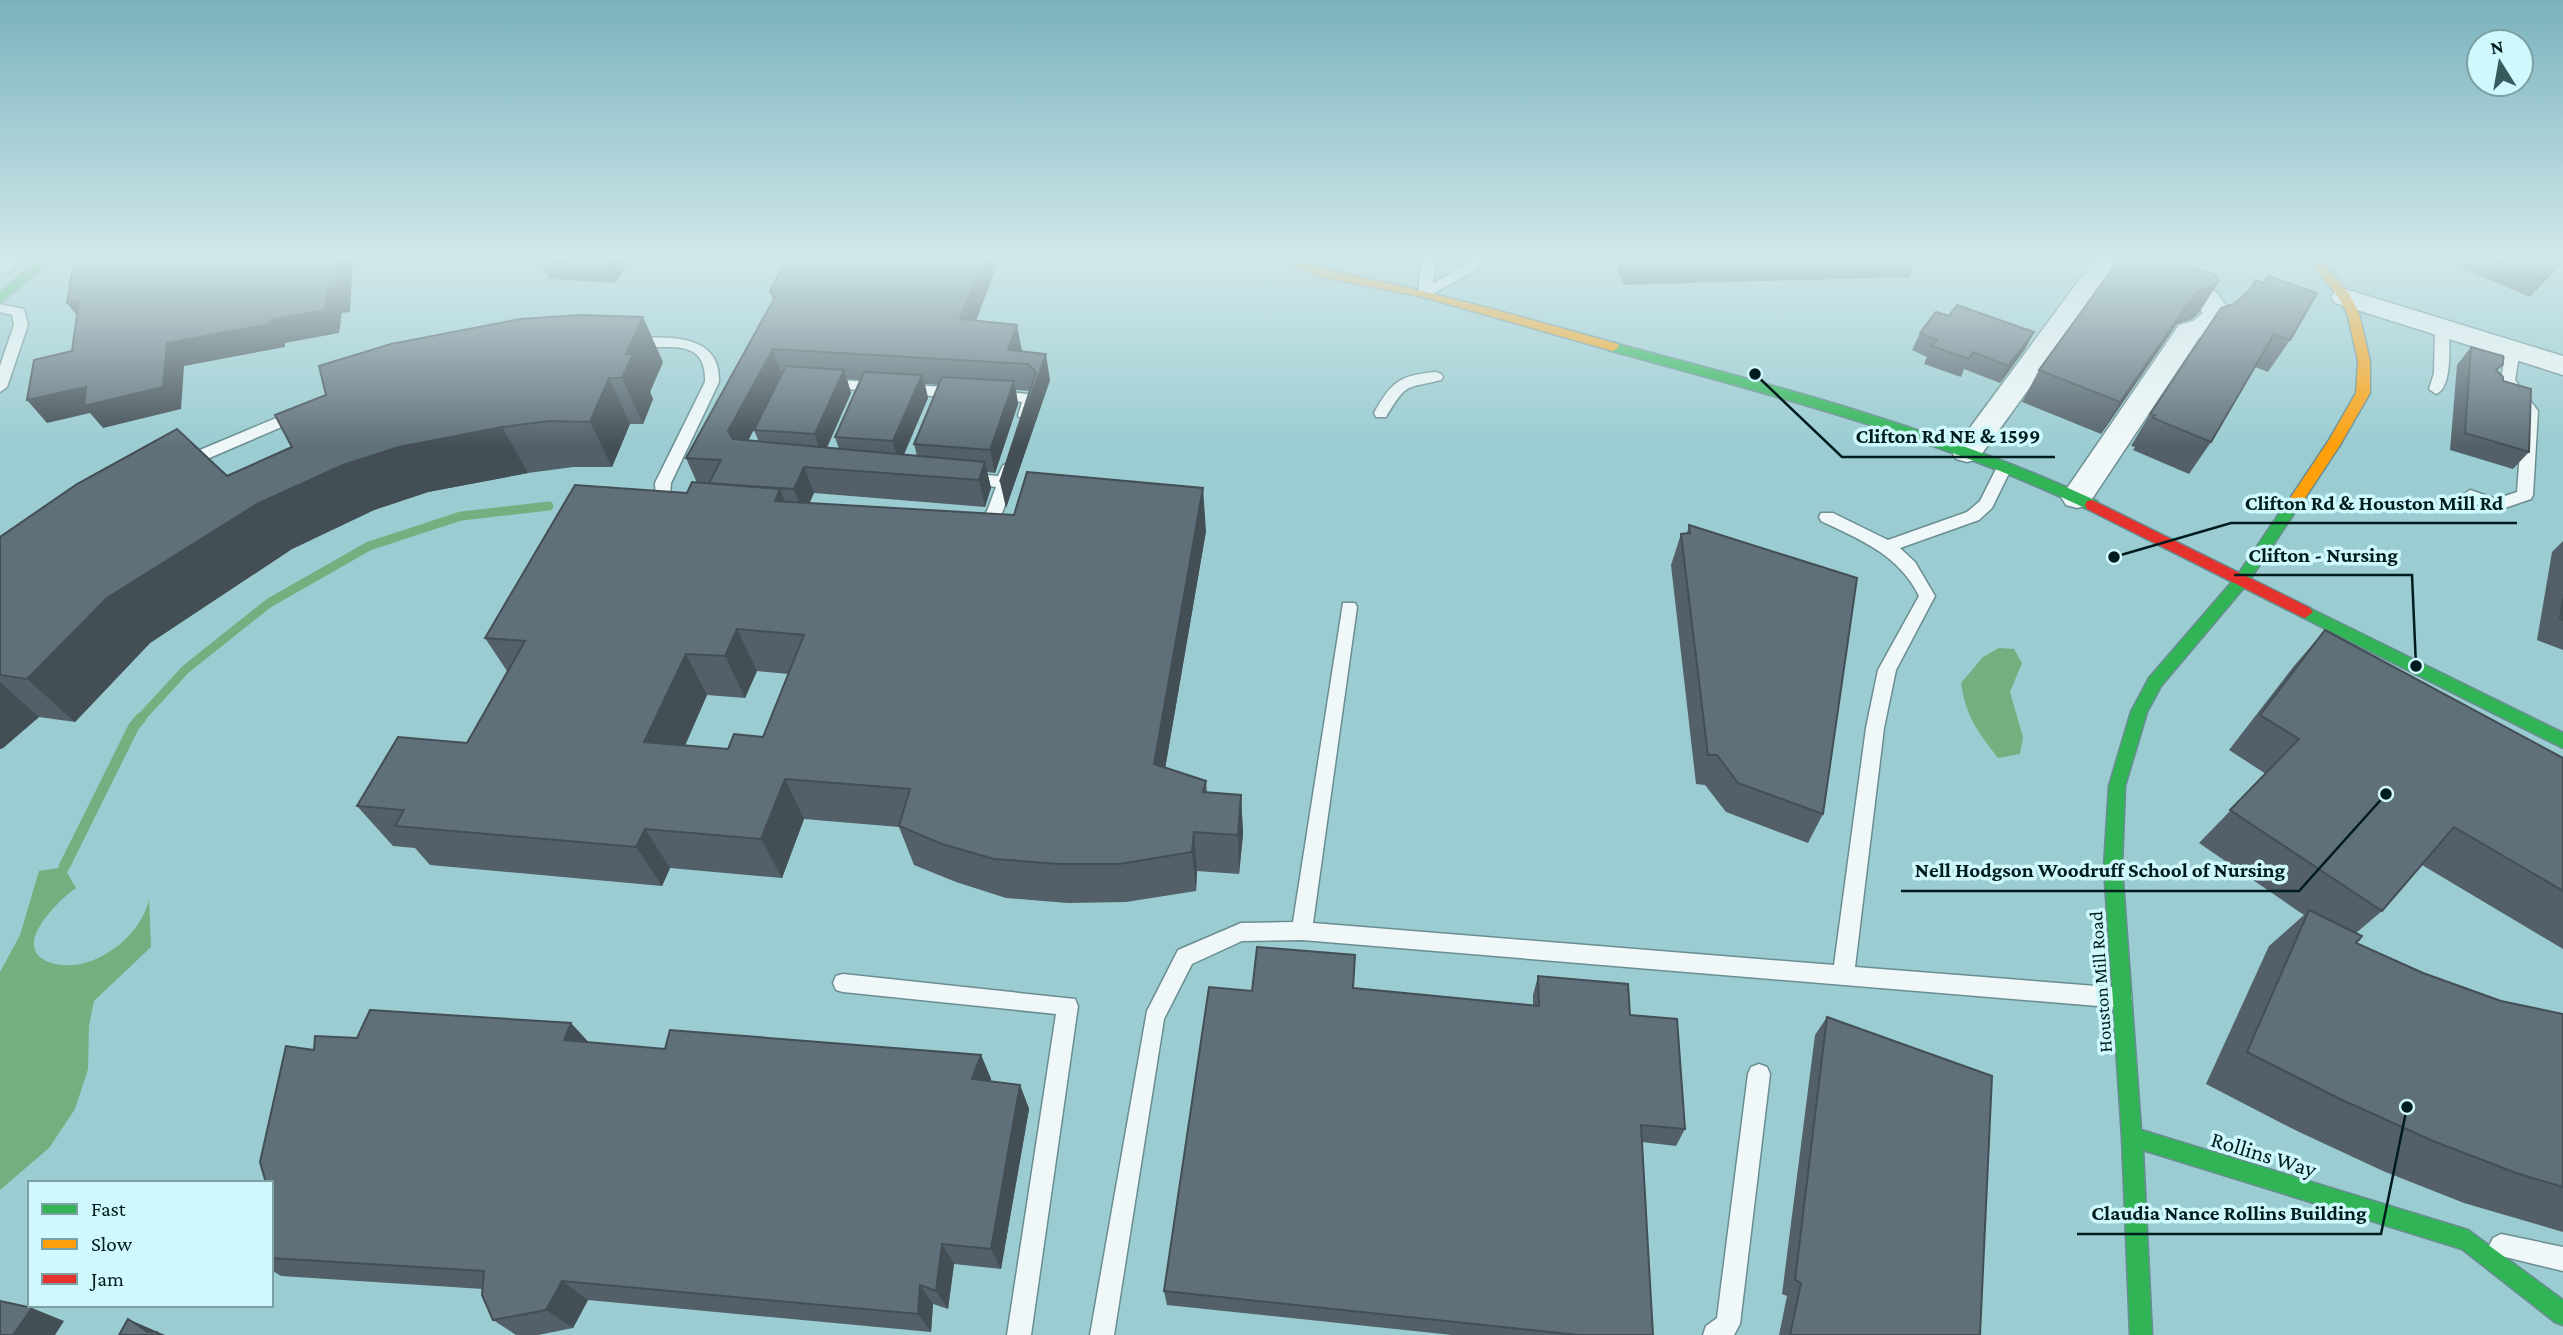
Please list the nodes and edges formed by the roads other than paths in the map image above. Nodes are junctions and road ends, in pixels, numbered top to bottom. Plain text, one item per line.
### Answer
1 (21, 322) edge
2 (1525, 322) edge
3 (2062, 322) edge
4 (2209, 322) edge
5 (2355, 322) edge
6 (2424, 322) edge
7 (2442, 328) junction
8 (613, 344) edge
9 (2513, 350) junction
10 (2563, 366) edge
11 (1436, 377) dead end
12 (813, 383) edge
13 (0, 387) edge
14 (2491, 388) edge
15 (2436, 389) dead end
16 (2521, 397) junction
17 (313, 409) edge
18 (1381, 413) dead end
19 (1019, 434) edge
20 (1967, 452) junction
21 (1012, 458) edge
22 (2004, 467) junction
23 (162, 474) edge
24 (949, 476) edge
25 (1004, 482) junction
26 (2470, 496) dead end
27 (2077, 498) junction
28 (696, 514) edge
29 (1827, 517) dead end
30 (966, 534) edge
31 (1888, 547) junction
32 (2242, 580) junction
33 (1349, 607) dead end
34 (2563, 741) edge
35 (1302, 931) junction
36 (1843, 977) junction
37 (843, 983) dead end
38 (2122, 998) junction
39 (1759, 1074) dead end
40 (2133, 1137) junction
41 (2468, 1240) junction
42 (2563, 1259) edge
43 (2563, 1314) edge
44 (1019, 1335) edge
45 (1101, 1335) edge
46 (1715, 1335) edge
47 (2141, 1335) edge

1 - 13 lane
2 - 20 street
3 - 20 street
4 - 27 street
5 - 32 street, Houston Mill Road
6 - 7 street
7 - 9 street
7 - 15 lane
8 - 28 lane
9 - 10 street
9 - 16 lane
11 - 18 lane
12 - 19 lane
14 - 16 lane
16 - 26 lane
17 - 23 lane
20 - 22 street
21 - 25 lane
22 - 27 street
22 - 31 lane
24 - 25 lane
25 - 30 lane
27 - 32 street
29 - 31 lane
31 - 36 lane
32 - 34 street
32 - 38 street, Houston Mill Road
33 - 35 lane
35 - 36 lane
35 - 45 lane
36 - 38 lane
37 - 44 lane
38 - 40 street, Houston Mill Road
39 - 46 lane
40 - 41 street, Rollins Way
40 - 47 street, Houston Mill Road
41 - 42 lane
41 - 43 street, Rollins Way

